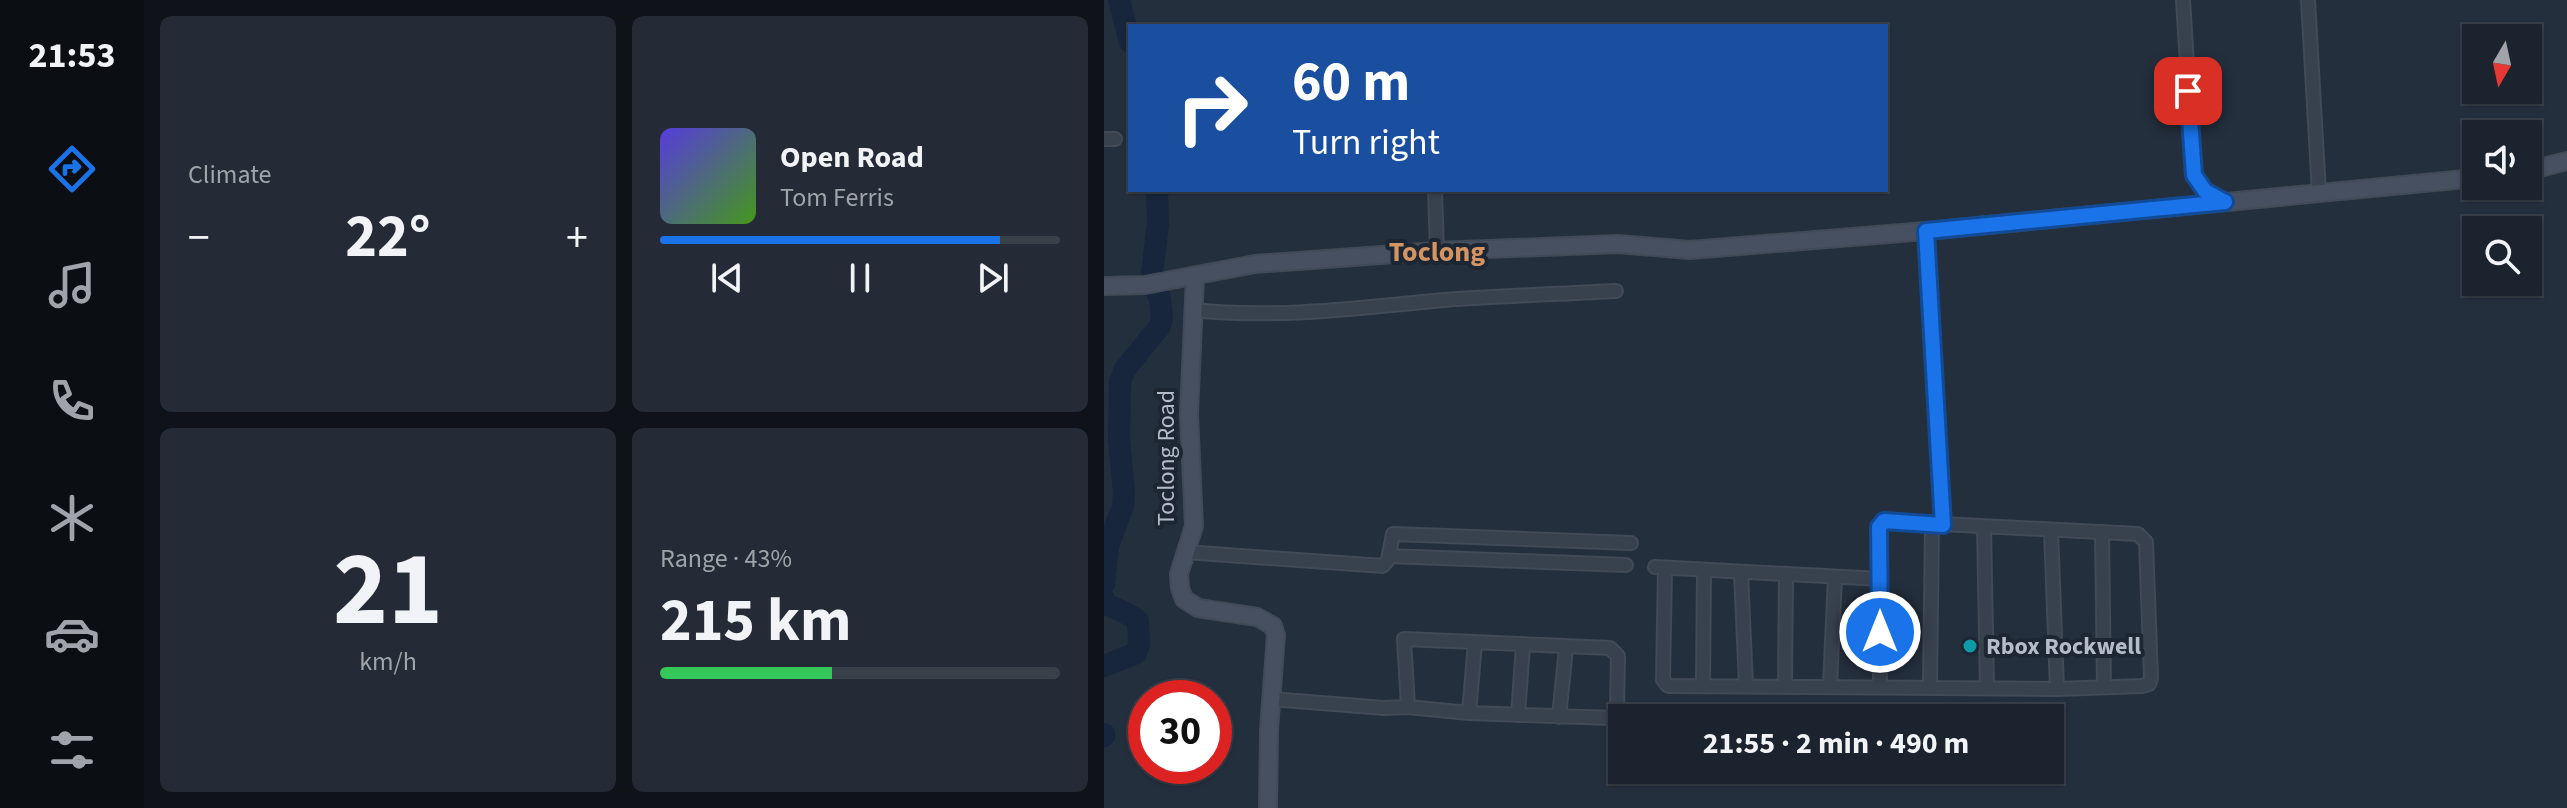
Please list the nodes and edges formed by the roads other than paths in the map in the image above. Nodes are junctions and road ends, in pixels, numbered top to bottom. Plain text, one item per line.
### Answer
1 (2183, 0) edge
2 (2308, 0) edge
3 (2567, 161) edge
4 (2542, 167) edge
5 (2462, 179) edge
6 (1435, 192) edge
7 (2319, 193) junction
8 (2225, 202) junction
9 (1926, 231) junction
10 (1437, 251) junction
11 (1195, 277) junction
12 (1104, 286) edge
13 (1616, 291) dead end
14 (1193, 310) junction
15 (1937, 525) junction
16 (1984, 527) junction
17 (2051, 531) junction
18 (2102, 532) junction
19 (1631, 543) dead end
20 (1185, 552) junction
21 (1389, 556) junction
22 (1626, 565) dead end
23 (1704, 571) junction
24 (1741, 573) junction
25 (1786, 575) junction
26 (1835, 577) junction
27 (1881, 579) junction
28 (1475, 643) junction
29 (1523, 645) junction
30 (1566, 648) junction
31 (1703, 685) junction
32 (1746, 685) junction
33 (1785, 685) junction
34 (1830, 685) junction
35 (1880, 686) junction
36 (1930, 686) junction
37 (1987, 687) junction
38 (2104, 687) junction
39 (2057, 689) junction
40 (1271, 699) junction
41 (1408, 707) junction
42 (1469, 713) junction
43 (1518, 715) junction
44 (1559, 717) junction
45 (1268, 808) edge

1 - 8 street
2 - 7 street
3 - 4 street
5 - 7 street
6 - 10 street
7 - 8 street
8 - 9 street
9 - 10 street
9 - 15 street
10 - 11 street
11 - 12 street
11 - 14 street, Toclong Road
13 - 14 street
14 - 20 street, Toclong Road
15 - 16 street
15 - 27 street
15 - 36 street
16 - 17 street
16 - 37 street
17 - 18 street
17 - 39 street
18 - 38 street
18 - 38 street
19 - 21 street
20 - 21 street
20 - 40 street, Toclong Road
21 - 22 street
23 - 24 street
23 - 31 street
23 - 31 street
24 - 25 street
24 - 32 street
25 - 26 street
25 - 33 street
26 - 27 street
26 - 34 street
27 - 35 street
28 - 29 street
28 - 41 street
28 - 42 street
29 - 30 street
29 - 43 street
30 - 44 street
30 - 44 street
31 - 32 street
32 - 33 street
33 - 34 street
34 - 35 street
35 - 36 street
36 - 37 street
37 - 39 street
38 - 39 street
40 - 41 street
40 - 45 street, Toclong Road
41 - 42 street
42 - 43 street
43 - 44 street

